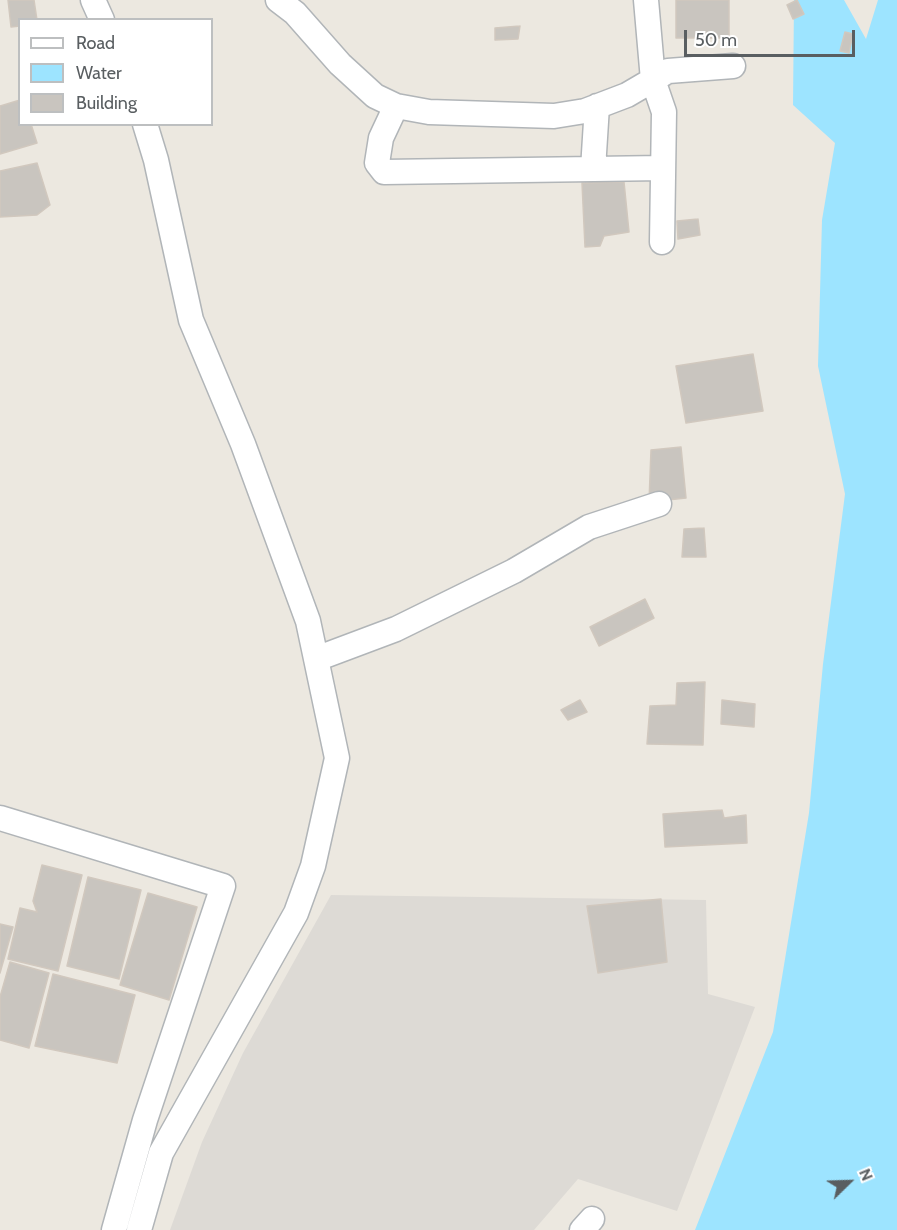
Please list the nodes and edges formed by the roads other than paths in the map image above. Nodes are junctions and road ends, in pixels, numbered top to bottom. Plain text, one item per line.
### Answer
1 (93, 0) edge
2 (278, 0) edge
3 (646, 0) edge
4 (101, 18) edge
5 (733, 66) dead end
6 (653, 80) junction
7 (396, 106) junction
8 (597, 106) junction
9 (146, 126) edge
10 (663, 168) junction
11 (593, 169) junction
12 (662, 242) dead end
13 (659, 504) dead end
14 (316, 659) junction
15 (0, 818) edge
16 (114, 1230) edge
17 (139, 1230) edge

1 - 4 street
2 - 7 street
3 - 6 street
5 - 6 street
6 - 8 street
6 - 10 street
7 - 8 street
7 - 11 street
8 - 11 street
9 - 14 street
10 - 11 street
10 - 12 street
13 - 14 street
14 - 17 street
15 - 16 street

